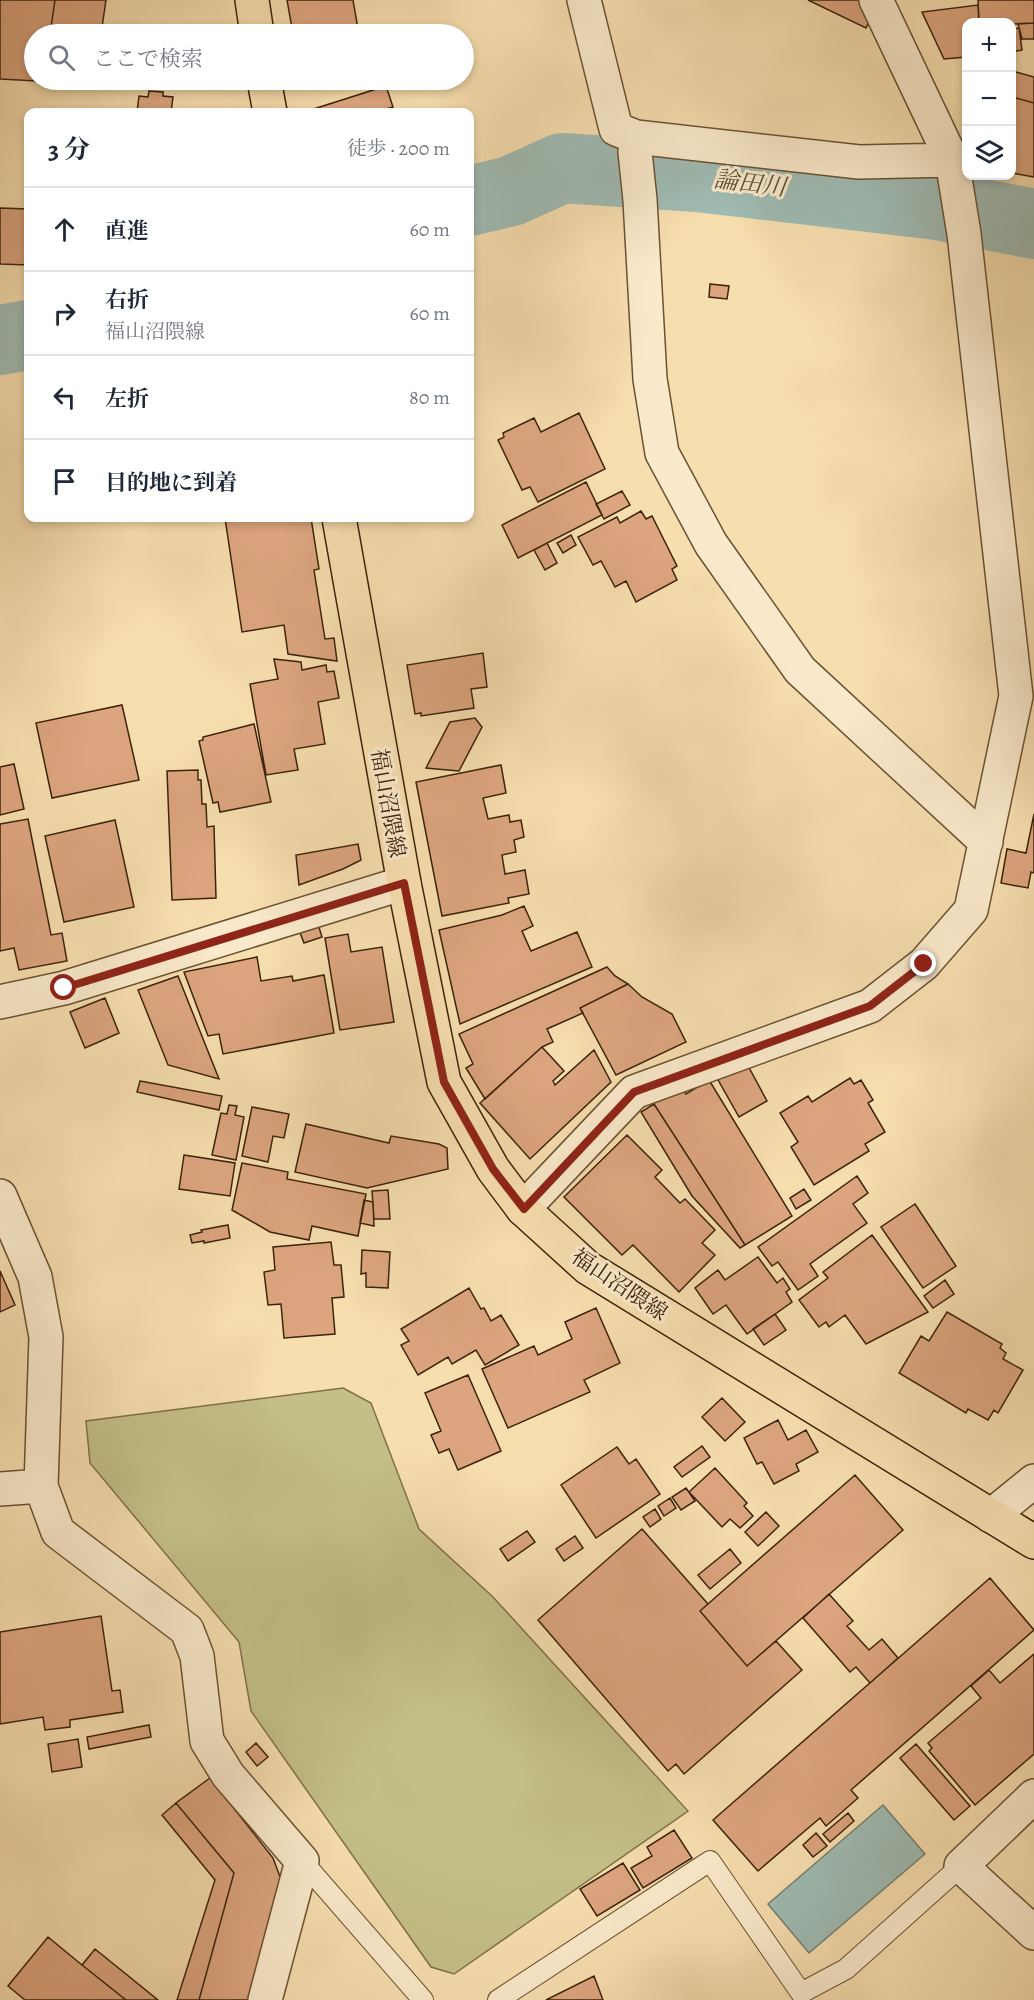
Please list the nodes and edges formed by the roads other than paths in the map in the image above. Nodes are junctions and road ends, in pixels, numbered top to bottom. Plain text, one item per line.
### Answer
1 (252, 0) edge
2 (584, 0) edge
3 (876, 0) edge
4 (256, 24) edge
5 (266, 90) edge
6 (269, 108) edge
7 (636, 144) junction
8 (953, 172) junction
9 (340, 522) edge
10 (986, 842) junction
11 (404, 883) junction
12 (0, 1002) edge
13 (0, 1196) edge
14 (524, 1209) junction
15 (1034, 1481) edge
16 (41, 1486) junction
17 (0, 1489) edge
18 (991, 1516) junction
19 (1034, 1542) edge
20 (1034, 1796) edge
21 (302, 1861) junction
22 (961, 1866) junction
23 (1034, 1933) edge
24 (265, 2000) edge
25 (423, 2000) edge
26 (498, 2000) edge

1 - 4 main road
2 - 7 street
3 - 8 street
5 - 6 main road
7 - 8 street
7 - 10 street
8 - 10 street
9 - 11 main road, 福山沼隈線
10 - 14 street
11 - 12 street
11 - 14 main road, 福山沼隈線
13 - 16 street
14 - 18 main road, 福山沼隈線
15 - 18 street
16 - 17 street
16 - 21 street
18 - 19 main road, 福山沼隈線
20 - 22 street
21 - 24 street
21 - 25 lane
22 - 23 street
22 - 26 lane

